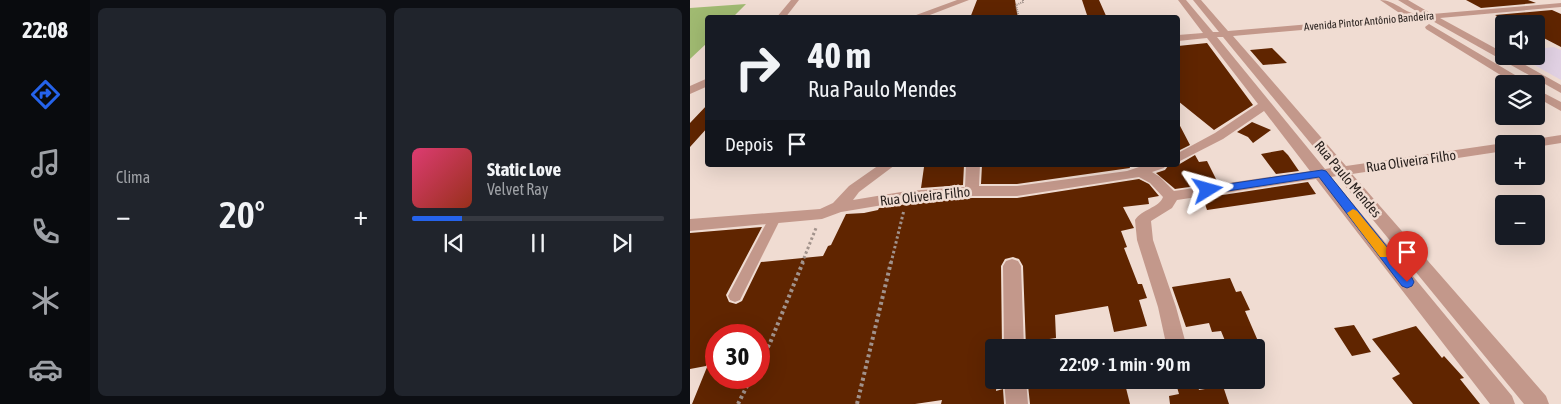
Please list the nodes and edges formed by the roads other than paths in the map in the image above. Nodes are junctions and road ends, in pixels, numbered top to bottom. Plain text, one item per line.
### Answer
1 (795, 0) edge
2 (1182, 0) edge
3 (1198, 0) edge
4 (1384, 0) edge
5 (1402, 0) edge
6 (961, 1) edge
7 (1561, 5) edge
8 (782, 15) edge
9 (921, 15) edge
10 (1430, 16) junction
11 (1413, 17) junction
12 (1227, 34) junction
13 (1210, 35) junction
14 (1180, 38) edge
15 (1255, 69) junction
16 (1239, 70) junction
17 (1508, 75) edge
18 (705, 83) edge
19 (691, 90) edge
20 (1561, 90) edge
21 (1545, 97) edge
22 (1266, 104) junction
23 (1561, 106) edge
24 (1310, 134) junction
25 (1293, 137) junction
26 (1561, 139) edge
27 (1545, 141) edge
28 (1495, 148) edge
29 (1180, 157) edge
30 (885, 167) edge
31 (973, 167) edge
32 (1155, 167) edge
33 (1340, 171) junction
34 (1141, 172) junction
35 (1322, 174) junction
36 (972, 191) junction
37 (1171, 196) junction
38 (838, 207) junction
39 (775, 218) junction
40 (690, 225) edge
41 (1012, 266) dead end
42 (734, 296) dead end
43 (1456, 309) junction
44 (1431, 313) junction
45 (1014, 339) edge
46 (1175, 339) edge
47 (1015, 389) edge
48 (1016, 404) edge
49 (1504, 404) edge
50 (1538, 404) edge

1 - 8 street
2 - 13 street, Rua Paulo Mendes
3 - 12 street, Rua Paulo Mendes
4 - 11 street
5 - 10 street
6 - 9 street
7 - 10 street, Avenida Pintor Antônio Bandeira
10 - 11 street, Avenida Pintor Antônio Bandeira
10 - 20 street
11 - 12 street, Avenida Pintor Antônio Bandeira
11 - 17 street
12 - 13 street, Avenida Pintor Antônio Bandeira
12 - 15 street, Rua Paulo Mendes
13 - 14 street, Avenida Pintor Antônio Bandeira
13 - 16 street, Rua Paulo Mendes
15 - 16 street
15 - 24 street, Rua Paulo Mendes
16 - 22 street, Rua Paulo Mendes
18 - 19 street
21 - 23 street
22 - 25 street, Rua Paulo Mendes
22 - 29 street
24 - 25 street
24 - 33 street, Rua Paulo Mendes
25 - 35 street, Rua Paulo Mendes
26 - 27 street
28 - 33 street, Rua Oliveira Filho
30 - 38 street
31 - 36 street
32 - 34 street, Rua Oliveira Filho
33 - 35 street, Rua Oliveira Filho
33 - 43 street, Rua Paulo Mendes
34 - 36 street, Rua Oliveira Filho
34 - 37 street
35 - 37 street, Rua Oliveira Filho
35 - 44 street, Rua Paulo Mendes
36 - 38 street, Rua Oliveira Filho
37 - 46 street
38 - 39 street, Rua Oliveira Filho
39 - 40 street, Rua Oliveira Filho
39 - 42 lane
41 - 45 street
43 - 44 street
43 - 50 street, Rua Paulo Mendes
44 - 49 street, Rua Paulo Mendes
47 - 48 street

